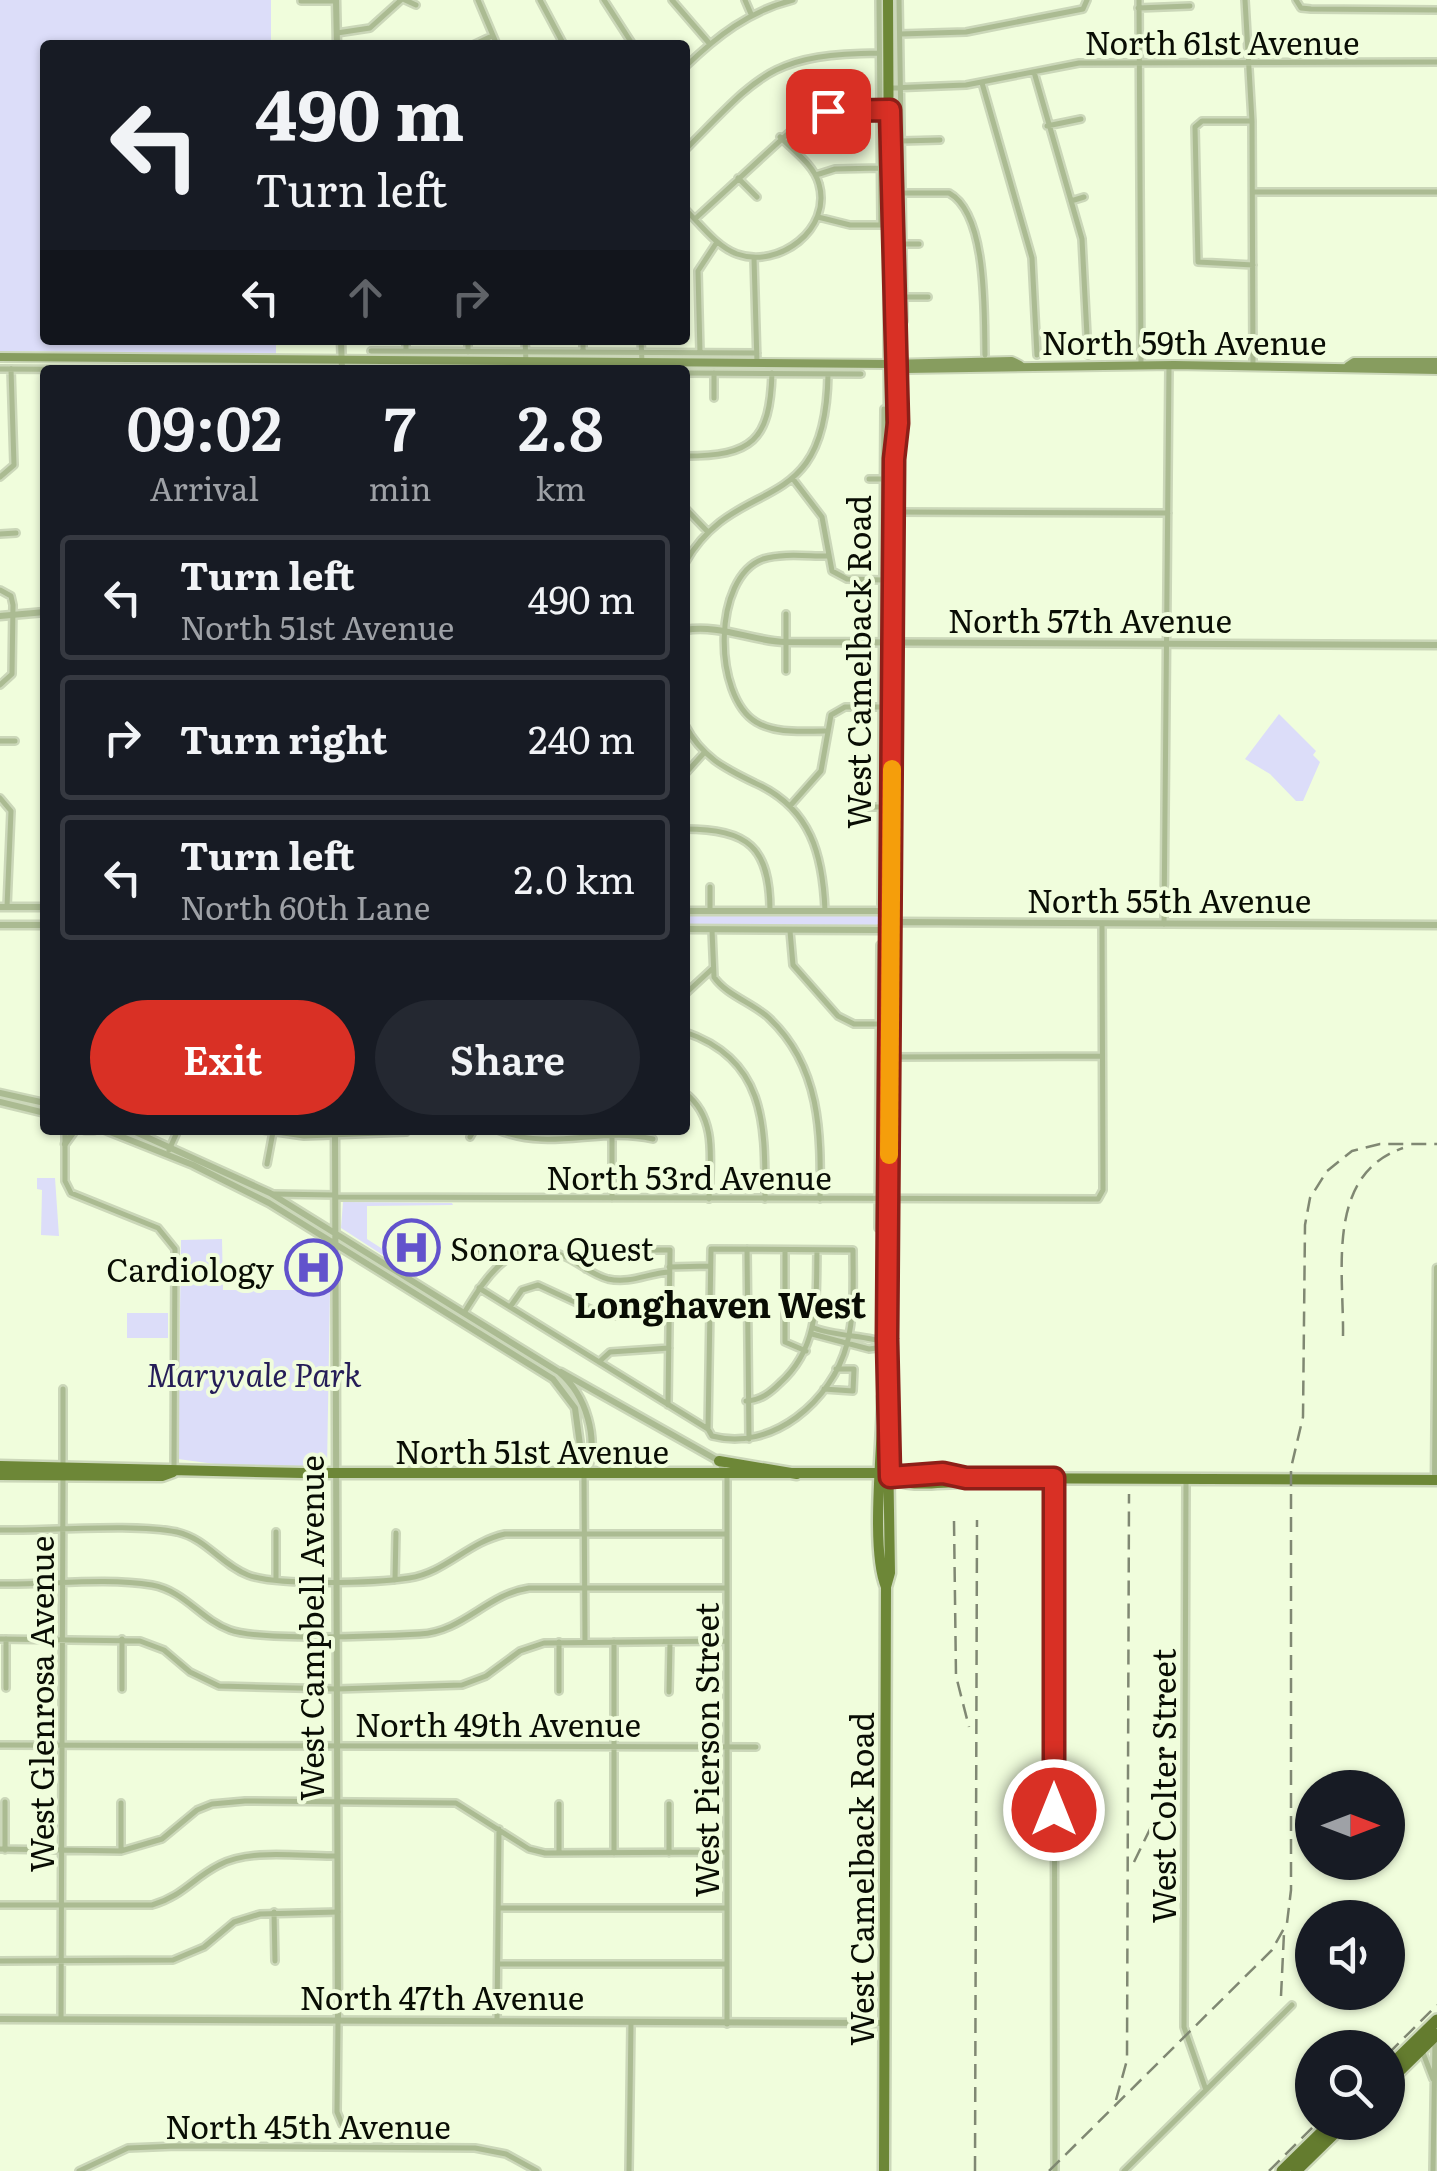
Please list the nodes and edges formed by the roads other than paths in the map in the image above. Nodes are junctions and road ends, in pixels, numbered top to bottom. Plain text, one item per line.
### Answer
1 (336, 0) edge
2 (403, 0) edge
3 (478, 0) edge
4 (540, 0) edge
5 (604, 0) edge
6 (672, 0) edge
7 (745, 0) edge
8 (793, 0) edge
9 (878, 0) edge
10 (888, 0) edge
11 (899, 0) edge
12 (1245, 0) edge
13 (1296, 0) edge
14 (301, 1) edge
15 (1087, 4) edge
16 (1139, 4) edge
17 (416, 5) dead end
18 (1190, 6) dead end
19 (1437, 10) edge
20 (751, 14) junction
21 (337, 33) junction
22 (900, 34) junction
23 (492, 36) junction
24 (337, 40) edge
25 (484, 40) edge
26 (494, 40) edge
27 (561, 40) edge
28 (630, 40) edge
29 (709, 43) junction
30 (879, 53) junction
31 (1136, 60) junction
32 (690, 62) edge
33 (1249, 62) junction
34 (1437, 62) edge
35 (1034, 72) junction
36 (982, 83) junction
37 (895, 88) junction
38 (885, 110) junction
39 (1081, 119) dead end
40 (1252, 121) junction
41 (1048, 126) junction
42 (780, 137) junction
43 (940, 140) dead end
44 (901, 141) junction
45 (690, 145) edge
46 (881, 168) junction
47 (816, 175) junction
48 (738, 178) junction
49 (1254, 192) junction
50 (1437, 192) edge
51 (902, 193) junction
52 (757, 197) dead end
53 (1084, 197) dead end
54 (1071, 201) junction
55 (690, 214) edge
56 (818, 217) junction
57 (695, 220) junction
58 (887, 225) junction
59 (718, 241) junction
60 (902, 244) junction
61 (919, 244) dead end
62 (754, 258) junction
63 (1254, 265) junction
64 (893, 266) junction
65 (904, 297) junction
66 (928, 297) dead end
67 (902, 314) junction
68 (406, 345) edge
69 (468, 345) edge
70 (526, 345) edge
71 (583, 345) edge
72 (642, 345) edge
73 (371, 351) dead end
74 (406, 352) junction
75 (468, 352) junction
76 (583, 352) junction
77 (700, 353) junction
78 (984, 355) dead end
79 (1037, 355) dead end
80 (1088, 355) dead end
81 (0, 357) edge
82 (526, 357) junction
83 (642, 357) junction
84 (70, 358) junction
85 (757, 358) junction
86 (1437, 362) edge
87 (857, 364) junction
88 (894, 364) junction
89 (70, 365) edge
90 (342, 365) edge
91 (608, 365) edge
92 (621, 365) edge
93 (1169, 365) junction
94 (1142, 366) junction
95 (1253, 366) junction
96 (1348, 366) junction
97 (0, 369) edge
98 (11, 369) junction
99 (40, 369) edge
100 (1437, 370) edge
101 (690, 373) edge
102 (714, 373) junction
103 (772, 373) junction
104 (828, 374) junction
105 (851, 374) junction
106 (861, 374) dead end
107 (714, 398) dead end
108 (886, 416) junction
109 (690, 456) edge
110 (894, 459) junction
111 (0, 478) edge
112 (869, 479) dead end
113 (884, 479) junction
114 (793, 480) junction
115 (894, 512) junction
116 (690, 513) edge
117 (1168, 514) junction
118 (708, 532) junction
119 (16, 533) dead end
120 (0, 534) edge
121 (690, 556) edge
122 (826, 556) junction
123 (883, 580) junction
124 (0, 590) edge
125 (40, 612) edge
126 (13, 614) junction
127 (786, 614) dead end
128 (0, 616) edge
129 (690, 630) edge
130 (726, 631) junction
131 (785, 642) junction
132 (888, 643) junction
133 (1166, 644) junction
134 (1437, 645) edge
135 (786, 671) dead end
136 (0, 685) edge
137 (882, 707) junction
138 (825, 731) junction
139 (690, 734) edge
140 (0, 740) edge
141 (15, 741) dead end
142 (703, 754) junction
143 (690, 768) edge
144 (0, 798) edge
145 (790, 806) junction
146 (866, 806) dead end
147 (882, 806) junction
148 (690, 828) edge
149 (0, 846) edge
150 (11, 846) junction
151 (710, 887) dead end
152 (881, 904) dead end
153 (4, 907) edge
154 (40, 908) edge
155 (690, 910) edge
156 (710, 910) junction
157 (770, 911) junction
158 (825, 911) junction
159 (894, 922) junction
160 (1102, 924) junction
161 (1164, 924) junction
162 (0, 925) edge
163 (1437, 925) edge
164 (40, 926) edge
165 (690, 929) edge
166 (712, 929) junction
167 (790, 930) junction
168 (880, 945) dead end
169 (712, 969) junction
170 (690, 989) edge
171 (880, 1024) junction
172 (690, 1035) edge
173 (890, 1056) junction
174 (1103, 1056) junction
175 (870, 1083) dead end
176 (880, 1083) junction
177 (0, 1092) edge
178 (690, 1098) edge
179 (0, 1102) edge
180 (40, 1102) edge
181 (40, 1112) edge
182 (65, 1135) edge
183 (71, 1135) edge
184 (121, 1135) edge
185 (140, 1135) edge
186 (176, 1135) edge
187 (272, 1135) edge
188 (335, 1135) edge
189 (519, 1135) edge
190 (604, 1135) edge
191 (612, 1135) edge
192 (620, 1135) edge
193 (653, 1139) dead end
194 (65, 1144) junction
195 (169, 1150) junction
196 (267, 1164) dead end
197 (270, 1194) junction
198 (299, 1194) junction
199 (335, 1196) junction
200 (612, 1198) junction
201 (710, 1199) junction
202 (765, 1199) junction
203 (820, 1199) junction
204 (883, 1200) junction
205 (285, 1207) junction
206 (878, 1228) dead end
207 (335, 1234) junction
208 (335, 1245) junction
209 (747, 1249) junction
210 (477, 1250) dead end
211 (785, 1250) junction
212 (816, 1250) junction
213 (357, 1258) junction
214 (503, 1259) junction
215 (710, 1266) junction
216 (392, 1268) junction
217 (1437, 1268) edge
218 (586, 1269) junction
219 (669, 1269) junction
220 (414, 1282) junction
221 (479, 1288) junction
222 (416, 1294) junction
223 (510, 1307) junction
224 (669, 1310) junction
225 (464, 1313) junction
226 (812, 1331) junction
227 (847, 1342) junction
228 (887, 1345) junction
229 (669, 1348) junction
230 (806, 1351) junction
231 (599, 1362) junction
232 (836, 1369) junction
233 (559, 1372) junction
234 (591, 1387) junction
235 (63, 1389) dead end
236 (824, 1389) junction
237 (578, 1394) junction
238 (570, 1399) junction
239 (746, 1401) junction
240 (668, 1405) junction
241 (708, 1429) junction
242 (749, 1439) junction
243 (718, 1461) junction
244 (0, 1466) edge
245 (63, 1471) junction
246 (174, 1472) junction
247 (333, 1474) junction
248 (0, 1475) edge
249 (584, 1475) junction
250 (727, 1476) junction
251 (802, 1476) junction
252 (886, 1477) junction
253 (1054, 1478) junction
254 (1186, 1478) junction
255 (1436, 1480) edge
256 (0, 1530) edge
257 (63, 1531) junction
258 (276, 1532) dead end
259 (396, 1533) dead end
260 (584, 1534) junction
261 (727, 1534) junction
262 (276, 1580) junction
263 (338, 1580) junction
264 (395, 1580) junction
265 (0, 1584) edge
266 (63, 1585) junction
267 (584, 1588) junction
268 (728, 1588) junction
269 (338, 1634) junction
270 (3, 1639) edge
271 (62, 1639) junction
272 (122, 1639) junction
273 (559, 1642) junction
274 (584, 1642) junction
275 (614, 1642) junction
276 (670, 1642) junction
277 (727, 1642) junction
278 (6, 1688) dead end
279 (122, 1688) dead end
280 (338, 1688) junction
281 (559, 1691) dead end
282 (669, 1692) dead end
283 (0, 1745) edge
284 (62, 1745) junction
285 (337, 1745) junction
286 (614, 1748) junction
287 (727, 1748) junction
288 (756, 1748) dead end
289 (5, 1802) dead end
290 (337, 1802) junction
291 (121, 1803) dead end
292 (559, 1804) dead end
293 (669, 1804) dead end
294 (499, 1828) junction
295 (3, 1850) edge
296 (62, 1850) junction
297 (121, 1851) junction
298 (614, 1852) junction
299 (669, 1852) junction
300 (727, 1852) junction
301 (559, 1853) junction
302 (337, 1856) junction
303 (0, 1905) edge
304 (62, 1906) junction
305 (498, 1908) junction
306 (727, 1908) junction
307 (274, 1912) junction
308 (338, 1912) junction
309 (0, 1961) edge
310 (62, 1961) junction
311 (275, 1961) dead end
312 (498, 1964) junction
313 (727, 1964) junction
314 (1292, 2005) dead end
315 (0, 2019) edge
316 (62, 2019) junction
317 (338, 2021) junction
318 (498, 2021) junction
319 (630, 2023) junction
320 (885, 2023) junction
321 (726, 2024) junction
322 (1436, 2029) edge
323 (1421, 2050) junction
324 (1405, 2054) edge
325 (1405, 2066) edge
326 (1433, 2082) junction
327 (1206, 2090) junction
328 (342, 2124) dead end
329 (1314, 2140) edge
330 (1328, 2140) edge
331 (78, 2171) edge
332 (537, 2171) edge
333 (629, 2171) edge
334 (884, 2171) edge
335 (1055, 2171) edge
336 (1124, 2171) edge
337 (1282, 2171) edge
338 (1296, 2171) edge
339 (1433, 2171) edge

1 - 14 street
1 - 21 street
2 - 17 street
2 - 21 street
3 - 23 street
4 - 27 street
5 - 28 street
6 - 29 street
7 - 20 street
8 - 20 street
9 - 30 street, West Camelback Road
10 - 37 main road, West Camelback Road
11 - 22 street, West Camelback Road
12 - 33 street
13 - 19 street
15 - 22 street
16 - 18 street
16 - 31 street
20 - 29 street
21 - 24 street
22 - 37 street, West Camelback Road
23 - 25 street
23 - 26 street
29 - 32 street
30 - 38 street, West Camelback Road
30 - 45 street
31 - 33 street, North 61st Avenue
31 - 35 street, North 61st Avenue
31 - 94 street
33 - 34 street, North 61st Avenue
33 - 40 street
35 - 36 street, North 61st Avenue
35 - 41 street
36 - 37 street, North 61st Avenue
36 - 79 street
37 - 38 main road, West Camelback Road
37 - 44 street, West Camelback Road
38 - 42 street
38 - 46 street, West Camelback Road
38 - 58 main road, West Camelback Road
39 - 41 street
40 - 49 street
40 - 63 street
41 - 54 street
42 - 47 street
42 - 48 street
43 - 44 street
44 - 51 street, West Camelback Road
46 - 47 street
46 - 58 street, West Camelback Road
47 - 56 street
48 - 52 street
48 - 57 street
49 - 50 street
49 - 63 street
51 - 60 street, West Camelback Road
51 - 78 street
53 - 54 street
54 - 80 street
55 - 57 street
56 - 58 street
56 - 62 street
57 - 59 street
58 - 64 main road, West Camelback Road
59 - 62 street
59 - 77 street
60 - 61 street
60 - 65 street, West Camelback Road
62 - 85 street
63 - 95 street
64 - 67 main road, West Camelback Road
64 - 88 main road, West Camelback Road
65 - 66 street
65 - 67 street, West Camelback Road
67 - 88 main road, West Camelback Road
68 - 74 street
69 - 75 street
70 - 82 street
71 - 76 street
72 - 83 street
73 - 74 street, North 59th Avenue
74 - 75 street, North 59th Avenue
75 - 82 street, North 59th Avenue
76 - 82 street, North 59th Avenue
76 - 83 street, North 59th Avenue
77 - 83 street, North 59th Avenue
77 - 85 street, North 59th Avenue
81 - 84 main road, North 59th Avenue
82 - 90 main road, North 59th Avenue
82 - 91 main road, North 59th Avenue
83 - 85 main road, North 59th Avenue
83 - 92 main road, North 59th Avenue
84 - 89 street
84 - 90 main road, North 59th Avenue
85 - 87 main road, North 59th Avenue
86 - 96 main road, North 59th Avenue
87 - 88 main road, North 59th Avenue
87 - 105 street
88 - 94 main road, North 59th Avenue
88 - 108 main road, West Camelback Road
88 - 110 main road, West Camelback Road
93 - 94 main road, North 59th Avenue
93 - 95 main road, North 59th Avenue
93 - 117 street
95 - 96 main road, North 59th Avenue
96 - 100 main road, North 59th Avenue
97 - 98 street
98 - 99 street
98 - 111 street
101 - 102 street
102 - 103 street
102 - 107 street
103 - 104 street
103 - 109 street
104 - 105 street
104 - 114 street
105 - 106 street
108 - 110 main road, West Camelback Road
108 - 113 street, West Camelback Road
110 - 115 main road, West Camelback Road
112 - 113 street
113 - 123 street, West Camelback Road
114 - 118 street
114 - 122 street
115 - 117 street
115 - 132 main road, West Camelback Road
116 - 118 street
117 - 133 street
118 - 121 street
119 - 120 street
122 - 123 street
122 - 130 street
123 - 132 street, West Camelback Road
124 - 126 street
125 - 126 street
126 - 128 street
126 - 136 street
127 - 131 street
129 - 130 street, North 57th Avenue
130 - 131 street, North 57th Avenue
130 - 138 street
131 - 132 street, North 57th Avenue
131 - 135 street
132 - 133 street, North 57th Avenue
132 - 137 street, West Camelback Road
132 - 159 main road, West Camelback Road
133 - 134 street, North 57th Avenue
133 - 161 street
137 - 138 street
137 - 147 street, West Camelback Road
138 - 145 street
139 - 142 street
140 - 141 street
142 - 143 street
142 - 145 street
144 - 150 street
145 - 158 street
146 - 147 street
147 - 152 street, West Camelback Road
148 - 157 street
149 - 150 street
150 - 153 street
151 - 156 street
153 - 154 street
155 - 156 street, North 55th Avenue
156 - 157 street, North 55th Avenue
157 - 158 street, North 55th Avenue
158 - 159 street, North 55th Avenue
159 - 160 street, North 55th Avenue
159 - 167 street, North 55th Avenue
159 - 173 main road, West Camelback Road
160 - 161 street, North 55th Avenue
160 - 174 street
161 - 163 street, North 55th Avenue
162 - 164 street
165 - 166 street, North 55th Avenue
166 - 167 street, North 55th Avenue
166 - 169 street
167 - 171 street
168 - 171 street, West Camelback Road
169 - 170 street
169 - 203 street
171 - 176 street, West Camelback Road
172 - 202 street
173 - 174 street
173 - 204 main road, West Camelback Road
174 - 204 street, North 53rd Avenue
175 - 176 street
176 - 204 street, West Camelback Road
177 - 180 street
178 - 201 street
179 - 181 street
182 - 194 street
183 - 194 street
184 - 195 street
185 - 195 street
186 - 195 street
187 - 196 street
188 - 199 street, West Campbell Avenue
189 - 190 street
191 - 200 street
192 - 193 street
194 - 246 street
195 - 197 street
195 - 205 street
197 - 198 street, North 53rd Avenue
197 - 205 street
198 - 199 street, North 53rd Avenue
198 - 205 street
199 - 200 street, North 53rd Avenue
199 - 207 street, West Campbell Avenue
200 - 201 street, North 53rd Avenue
201 - 202 street, North 53rd Avenue
202 - 203 street, North 53rd Avenue
203 - 204 street, North 53rd Avenue
204 - 206 street, West Camelback Road
204 - 228 main road, West Camelback Road
205 - 207 street
205 - 208 street
207 - 208 street, West Campbell Avenue
207 - 216 street
208 - 213 street
208 - 247 street, West Campbell Avenue
209 - 211 street
209 - 215 street
209 - 239 street
210 - 214 street
211 - 212 street
211 - 230 street
212 - 226 street
212 - 227 street
213 - 216 street
213 - 222 street
214 - 218 street
214 - 221 street
215 - 219 street
215 - 241 street
216 - 220 street
217 - 255 street
218 - 219 street
218 - 219 street
219 - 224 street
220 - 222 street
220 - 225 street
221 - 223 street
221 - 225 street
222 - 238 street
223 - 224 street
223 - 231 street
224 - 229 street
225 - 233 street
226 - 227 street
226 - 230 street
227 - 228 street
227 - 232 street
228 - 252 main road, West Camelback Road
229 - 231 street
229 - 240 street
230 - 239 street
231 - 240 street
232 - 236 street
232 - 236 street
233 - 234 street
233 - 237 street
234 - 237 street
234 - 243 street
235 - 245 street, West Glenrosa Avenue
236 - 242 street
237 - 238 street
237 - 249 street
238 - 249 street
239 - 242 street
240 - 241 street
241 - 242 street
243 - 250 street
243 - 251 main road
244 - 245 main road, North 51st Avenue
245 - 246 main road, North 51st Avenue
245 - 248 main road, North 51st Avenue
245 - 257 street, West Glenrosa Avenue
246 - 247 main road, North 51st Avenue
247 - 249 main road, North 51st Avenue
247 - 263 street, West Campbell Avenue
249 - 250 main road, North 51st Avenue
249 - 260 street
250 - 251 main road, North 51st Avenue
250 - 261 street, West Pierson Street
251 - 252 main road, North 51st Avenue
252 - 253 main road, North 51st Avenue
252 - 320 main road, West Camelback Road
253 - 254 main road, North 51st Avenue
253 - 335 street
254 - 255 main road, North 51st Avenue
254 - 327 street, West Colter Street
256 - 257 street
257 - 262 street
257 - 266 street, West Glenrosa Avenue
258 - 262 street
259 - 264 street
260 - 261 street
260 - 264 street
260 - 267 street
261 - 268 street, West Pierson Street
262 - 263 street
263 - 264 street
263 - 269 street, West Campbell Avenue
265 - 266 street
266 - 269 street
266 - 271 street, West Glenrosa Avenue
267 - 268 street
267 - 269 street
267 - 274 street
268 - 277 street, West Pierson Street
269 - 280 street, West Campbell Avenue
270 - 271 street
270 - 278 street
271 - 272 street
271 - 284 street, West Glenrosa Avenue
272 - 279 street
272 - 280 street
273 - 274 street
273 - 280 street
273 - 281 street
274 - 275 street
275 - 276 street
275 - 286 street
276 - 277 street
276 - 282 street
277 - 287 street, West Pierson Street
280 - 285 street, West Campbell Avenue
283 - 284 street, North 49th Avenue
284 - 285 street, North 49th Avenue
284 - 296 street, West Glenrosa Avenue
285 - 286 street, North 49th Avenue
285 - 290 street, West Campbell Avenue
286 - 287 street, North 49th Avenue
286 - 298 street
287 - 288 street, North 49th Avenue
287 - 300 street, West Pierson Street
289 - 295 street
290 - 294 street
290 - 297 street
290 - 302 street, West Campbell Avenue
291 - 297 street
292 - 301 street
293 - 299 street
294 - 301 street
294 - 305 street
295 - 296 street
296 - 297 street
296 - 304 street, West Glenrosa Avenue
298 - 299 street
298 - 301 street
299 - 300 street
300 - 306 street, West Pierson Street
302 - 304 street
302 - 308 street, West Campbell Avenue
303 - 304 street
304 - 310 street, West Glenrosa Avenue
305 - 306 street
305 - 312 street
306 - 313 street, West Pierson Street
307 - 308 street
307 - 310 street
307 - 311 street
308 - 317 street, West Campbell Avenue
309 - 310 street
310 - 316 street, West Glenrosa Avenue
312 - 313 street
312 - 318 street
313 - 321 street, West Pierson Street
314 - 327 street
315 - 316 street, North 47th Avenue
316 - 317 street, North 47th Avenue
317 - 318 street, North 47th Avenue
317 - 328 street, West Campbell Avenue
318 - 319 street, North 47th Avenue
319 - 321 street, North 47th Avenue
319 - 333 street
320 - 321 street, North 47th Avenue
320 - 334 main road, West Camelback Road
322 - 323 highway
322 - 324 highway
322 - 326 street
323 - 325 highway
323 - 326 street
326 - 339 street
327 - 336 street
329 - 337 highway
330 - 338 highway
331 - 332 street, North 45th Avenue

